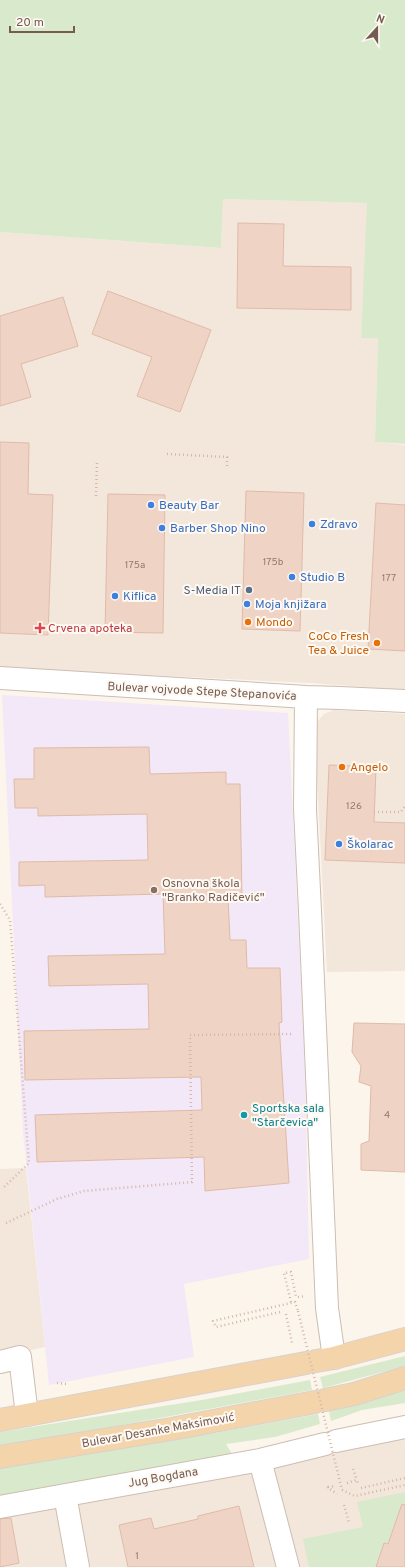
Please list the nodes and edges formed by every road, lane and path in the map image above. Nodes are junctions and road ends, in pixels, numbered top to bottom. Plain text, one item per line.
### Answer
1 (167, 454) dead end
2 (97, 463) dead end
3 (227, 468) dead end
4 (96, 496) dead end
5 (0, 678) edge
6 (306, 697) junction
7 (405, 702) edge
8 (405, 806) edge
9 (374, 812) dead end
10 (0, 904) edge
11 (316, 1033) junction
12 (2, 1188) dead end
13 (6, 1223) dead end
14 (296, 1297) dead end
15 (292, 1302) junction
16 (280, 1312) dead end
17 (286, 1314) dead end
18 (405, 1339) edge
19 (292, 1343) dead end
20 (319, 1361) junction
21 (0, 1362) edge
22 (405, 1378) edge
23 (27, 1415) junction
24 (0, 1420) edge
25 (405, 1427) edge
26 (0, 1457) edge
27 (260, 1460) junction
28 (353, 1469) dead end
29 (405, 1478) edge
30 (356, 1480) junction
31 (347, 1483) dead end
32 (358, 1485) dead end
33 (405, 1485) edge
34 (335, 1486) dead end
35 (361, 1488) dead end
36 (337, 1494) dead end
37 (65, 1495) junction
38 (344, 1506) dead end
39 (0, 1507) edge
40 (349, 1523) dead end
41 (78, 1567) edge
42 (288, 1567) edge

1 - 3 path
2 - 4 path
5 - 6 street, Bulevar vojvode Stepe Stepanovića
6 - 7 street, Bulevar vojvode Stepe Stepanovića
6 - 11 street
8 - 9 path
10 - 12 path
11 - 13 path
11 - 20 street
14 - 15 path
15 - 16 path
15 - 33 path, bridge
17 - 19 path
18 - 20 main road
20 - 23 main road
21 - 23 street
22 - 26 main road, Bulevar Desanke Maksimović
23 - 24 main road
25 - 27 street, Jug Bogdana
27 - 37 street, Jug Bogdana
27 - 42 street
28 - 30 path
29 - 35 path
30 - 31 path
30 - 32 path
34 - 36 path
37 - 39 street, Jug Bogdana
37 - 41 street
38 - 40 path

